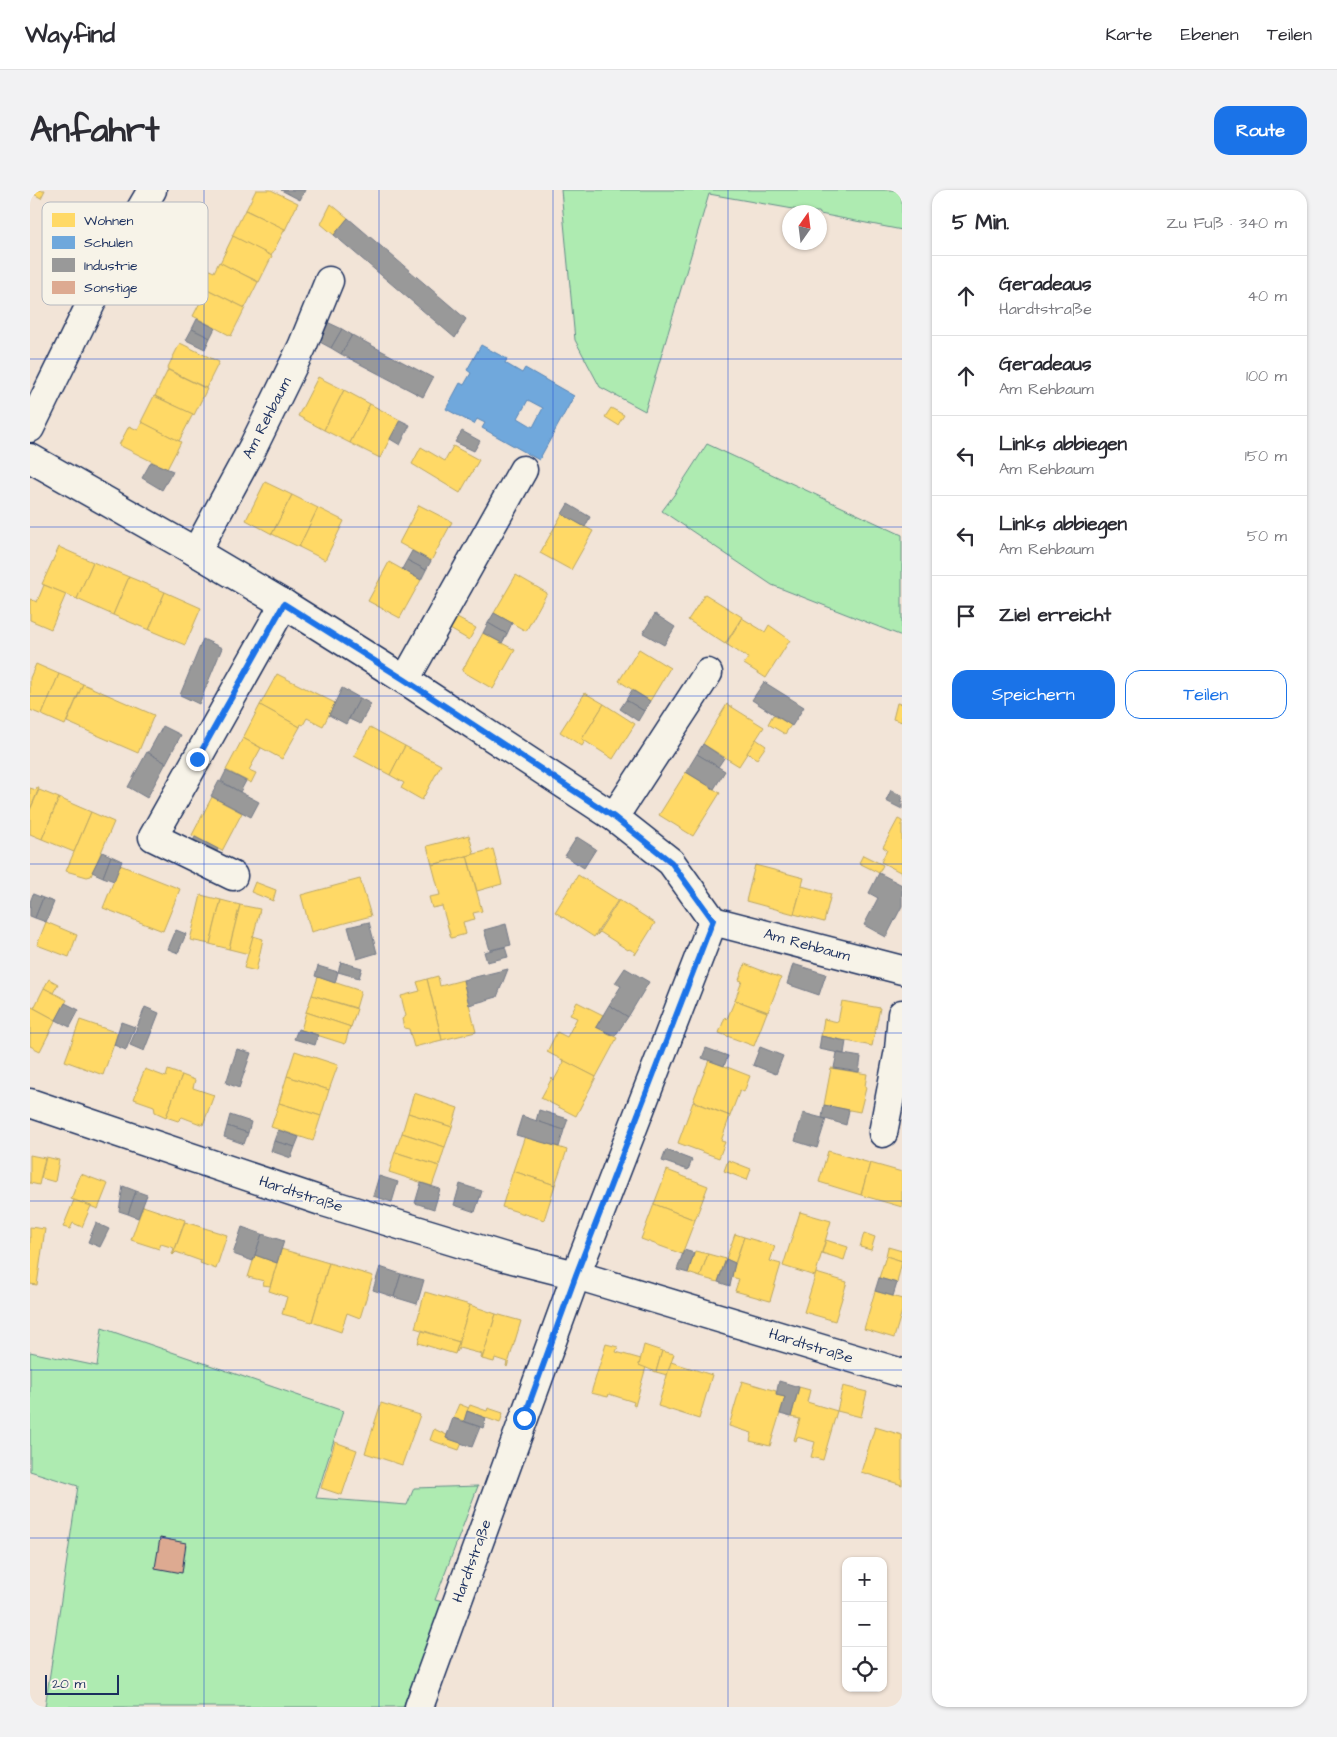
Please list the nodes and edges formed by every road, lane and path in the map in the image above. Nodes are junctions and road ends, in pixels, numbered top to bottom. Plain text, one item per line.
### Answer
1 (152, 190) edge
2 (145, 202) edge
3 (329, 281) dead end
4 (90, 305) edge
5 (30, 428) edge
6 (30, 458) edge
7 (523, 470) dead end
8 (196, 552) junction
9 (284, 604) junction
10 (708, 673) dead end
11 (405, 680) junction
12 (614, 817) junction
13 (233, 876) dead end
14 (713, 920) junction
15 (902, 970) edge
16 (902, 1014) edge
17 (30, 1103) edge
18 (883, 1134) dead end
19 (576, 1275) junction
20 (902, 1373) edge
21 (419, 1707) edge

1 - 2 street
3 - 8 street, Am Rehbaum
4 - 5 street
6 - 8 street
7 - 11 street
8 - 9 street
9 - 11 street
9 - 13 street
10 - 12 street
11 - 12 street
12 - 14 street
14 - 15 street, Am Rehbaum
14 - 19 street
16 - 18 street
17 - 19 street, Hardtstraße
19 - 20 street, Hardtstraße
19 - 21 street, Hardtstraße

